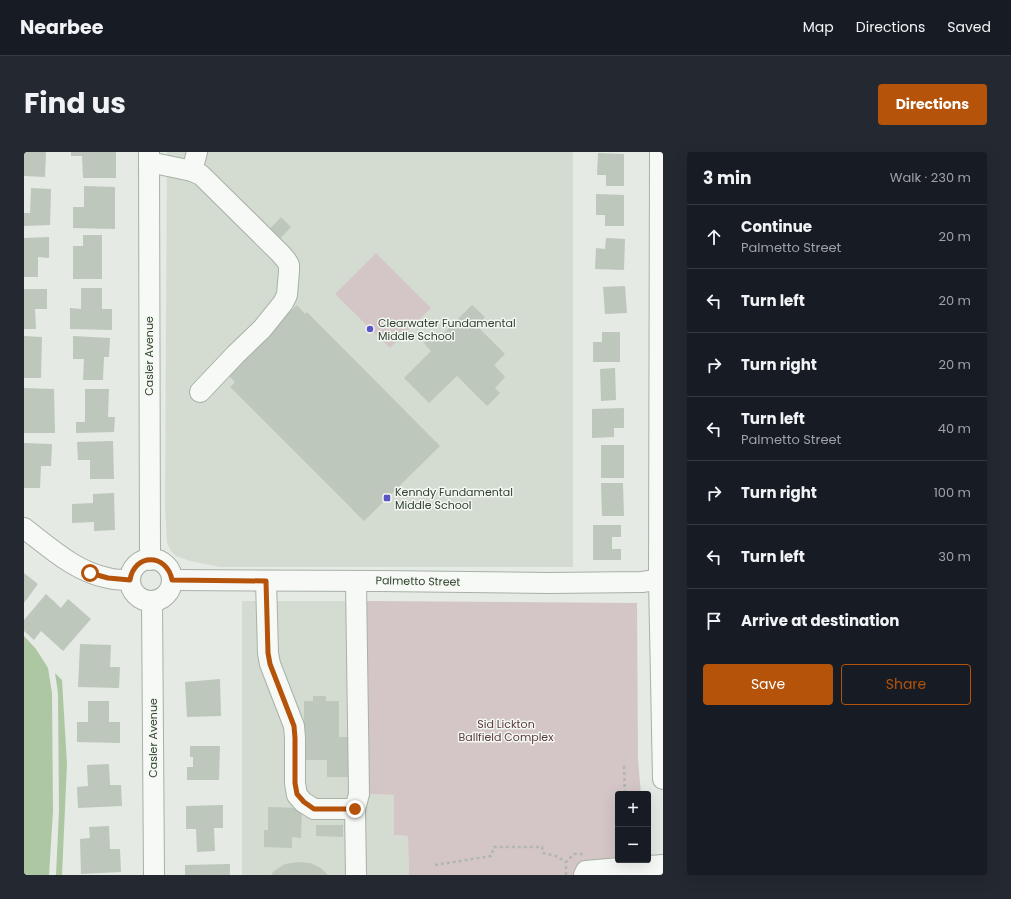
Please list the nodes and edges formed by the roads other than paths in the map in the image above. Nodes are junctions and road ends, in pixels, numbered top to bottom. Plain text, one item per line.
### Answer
1 (197, 152) edge
2 (660, 152) edge
3 (149, 157) edge
4 (192, 171) junction
5 (200, 392) dead end
6 (24, 528) edge
7 (150, 560) junction
8 (661, 579) edge
9 (130, 580) junction
10 (172, 580) junction
11 (266, 581) junction
12 (356, 581) junction
13 (152, 601) junction
14 (662, 712) edge
15 (663, 779) edge
16 (355, 809) junction
17 (663, 865) edge
18 (620, 872) edge
19 (154, 875) edge
20 (356, 875) edge
21 (584, 875) edge

1 - 4 street
2 - 8 street
3 - 4 street
3 - 7 street, Casler Avenue
4 - 5 street
6 - 9 street
7 - 9 street
7 - 10 street
8 - 12 street, Palmetto Street
8 - 14 street
9 - 13 street
10 - 11 street, Palmetto Street
10 - 13 street
11 - 12 street, Palmetto Street
11 - 16 street
12 - 16 street
13 - 19 street, Casler Avenue
14 - 15 street
16 - 20 street
17 - 18 street
18 - 21 street

